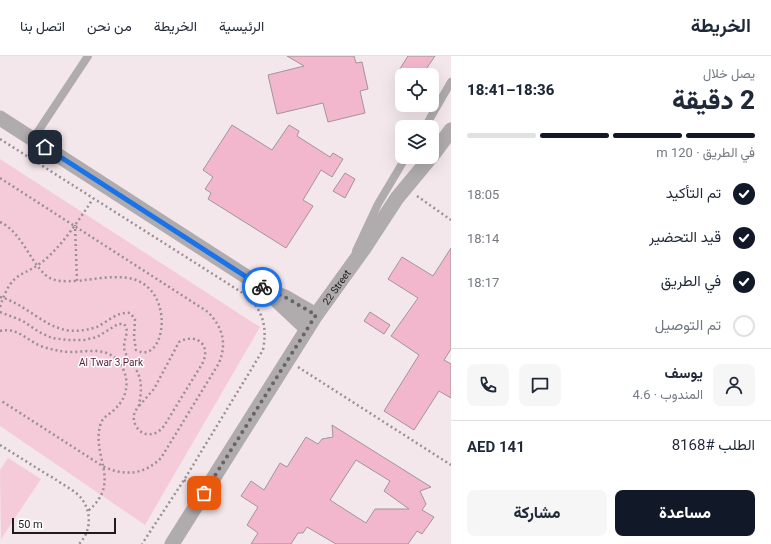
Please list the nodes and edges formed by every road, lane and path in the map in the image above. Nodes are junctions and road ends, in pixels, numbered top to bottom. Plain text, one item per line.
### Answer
1 (88, 56) edge
2 (451, 82) edge
3 (0, 118) edge
4 (429, 120) edge
5 (451, 130) edge
6 (0, 139) edge
7 (33, 139) junction
8 (439, 147) edge
9 (402, 164) edge
10 (426, 164) edge
11 (0, 178) edge
12 (103, 184) junction
13 (407, 186) junction
14 (93, 199) junction
15 (451, 220) edge
16 (0, 222) edge
17 (75, 225) junction
18 (352, 262) junction
19 (38, 265) junction
20 (78, 281) junction
21 (267, 290) junction
22 (1, 297) edge
23 (0, 307) edge
24 (0, 312) edge
25 (316, 315) junction
26 (308, 328) junction
27 (0, 331) edge
28 (288, 360) junction
29 (0, 400) edge
30 (139, 406) junction
31 (0, 445) edge
32 (451, 465) edge
33 (104, 467) junction
34 (88, 511) junction
35 (79, 544) edge
36 (142, 544) edge
37 (172, 544) edge

1 - 7 lane
2 - 4 lane
3 - 7 street
5 - 8 street, 22 Street
6 - 14 path
7 - 12 street
9 - 18 lane
10 - 13 street, 22 Street
11 - 17 path
12 - 14 path
12 - 21 street
13 - 15 path
13 - 18 street, 22 Street
14 - 17 path
14 - 36 path
16 - 19 path
17 - 19 path
17 - 20 path
17 - 33 path
18 - 25 street, 22 Street
19 - 20 path
19 - 22 path
20 - 22 path
21 - 25 street
21 - 26 street
22 - 23 path
24 - 30 path
25 - 26 street, 22 Street
26 - 28 street, 22 Street
27 - 33 path
28 - 32 path
28 - 37 street, 22 Street
29 - 33 path
30 - 30 path
31 - 34 path
33 - 34 path
34 - 35 path

